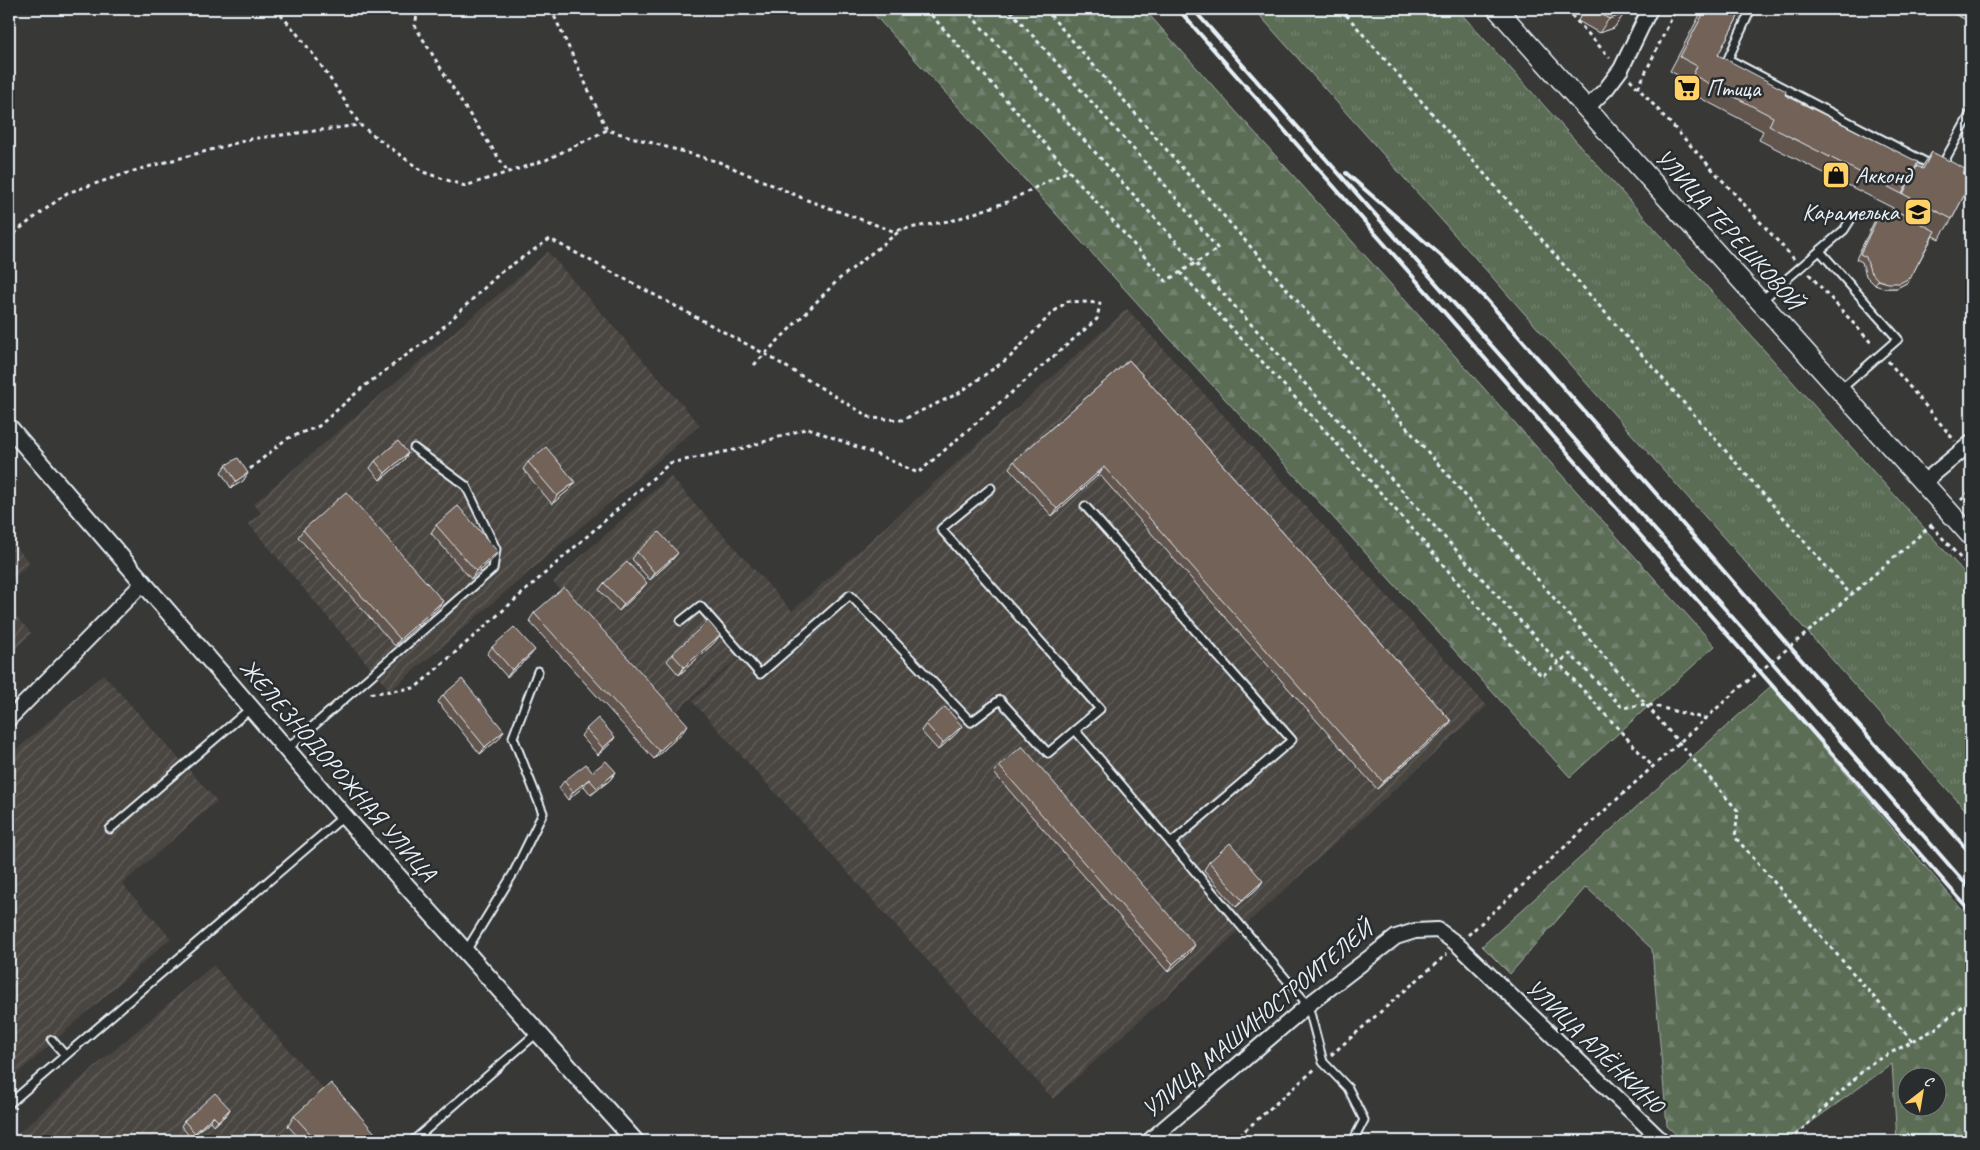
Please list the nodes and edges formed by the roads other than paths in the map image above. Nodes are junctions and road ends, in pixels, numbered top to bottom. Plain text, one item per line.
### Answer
1 (1497, 9) edge
2 (1650, 9) edge
3 (1751, 9) edge
4 (1587, 108) junction
5 (1971, 112) edge
6 (1851, 218) dead end
7 (1820, 251) junction
8 (1760, 301) junction
9 (1840, 390) junction
10 (9, 427) edge
11 (1967, 446) edge
12 (414, 448) dead end
13 (1924, 482) junction
14 (991, 488) dead end
15 (1085, 506) dead end
16 (1971, 536) edge
17 (144, 582) junction
18 (682, 621) dead end
19 (538, 671) dead end
20 (251, 707) junction
21 (9, 719) edge
22 (1075, 730) junction
23 (287, 749) junction
24 (344, 816) junction
25 (110, 829) dead end
26 (1172, 844) junction
27 (466, 952) junction
28 (1498, 983) joint
29 (1308, 1005) junction
30 (538, 1032) junction
31 (52, 1040) dead end
32 (65, 1055) junction
33 (9, 1104) edge
34 (413, 1141) edge
35 (636, 1141) edge
36 (1149, 1141) edge
37 (1353, 1141) edge
38 (1662, 1141) edge

1 - 4 main road, УЛИЦА ТЕРЕШКОВОЙ
2 - 4 street
3 - 5 lane
4 - 8 main road, УЛИЦА ТЕРЕШКОВОЙ
6 - 7 lane
7 - 8 lane
7 - 9 lane
8 - 9 main road, УЛИЦА ТЕРЕШКОВОЙ
9 - 13 main road, УЛИЦА ТЕРЕШКОВОЙ
10 - 17 street, ЖЕЛЕЗНОДОРОЖНАЯ УЛИЦА
11 - 13 street
12 - 23 lane
13 - 16 main road
14 - 22 lane
15 - 26 lane
17 - 20 street, ЖЕЛЕЗНОДОРОЖНАЯ УЛИЦА
17 - 21 street
18 - 22 lane
19 - 27 lane
20 - 23 street, ЖЕЛЕЗНОДОРОЖНАЯ УЛИЦА
20 - 25 lane
22 - 26 lane
23 - 24 street, ЖЕЛЕЗНОДОРОЖНАЯ УЛИЦА
24 - 27 street, ЖЕЛЕЗНОДОРОЖНАЯ УЛИЦА
24 - 32 lane
26 - 29 lane
27 - 30 street, ЖЕЛЕЗНОДОРОЖНАЯ УЛИЦА
28 - 29 street, УЛИЦА МАШИНОСТРОИТЕЛЕЙ
28 - 38 street, УЛИЦА АЛЁНКИНО
29 - 36 street, УЛИЦА МАШИНОСТРОИТЕЛЕЙ
29 - 37 lane
30 - 34 lane
30 - 35 street, ЖЕЛЕЗНОДОРОЖНАЯ УЛИЦА
31 - 32 lane
32 - 33 lane

